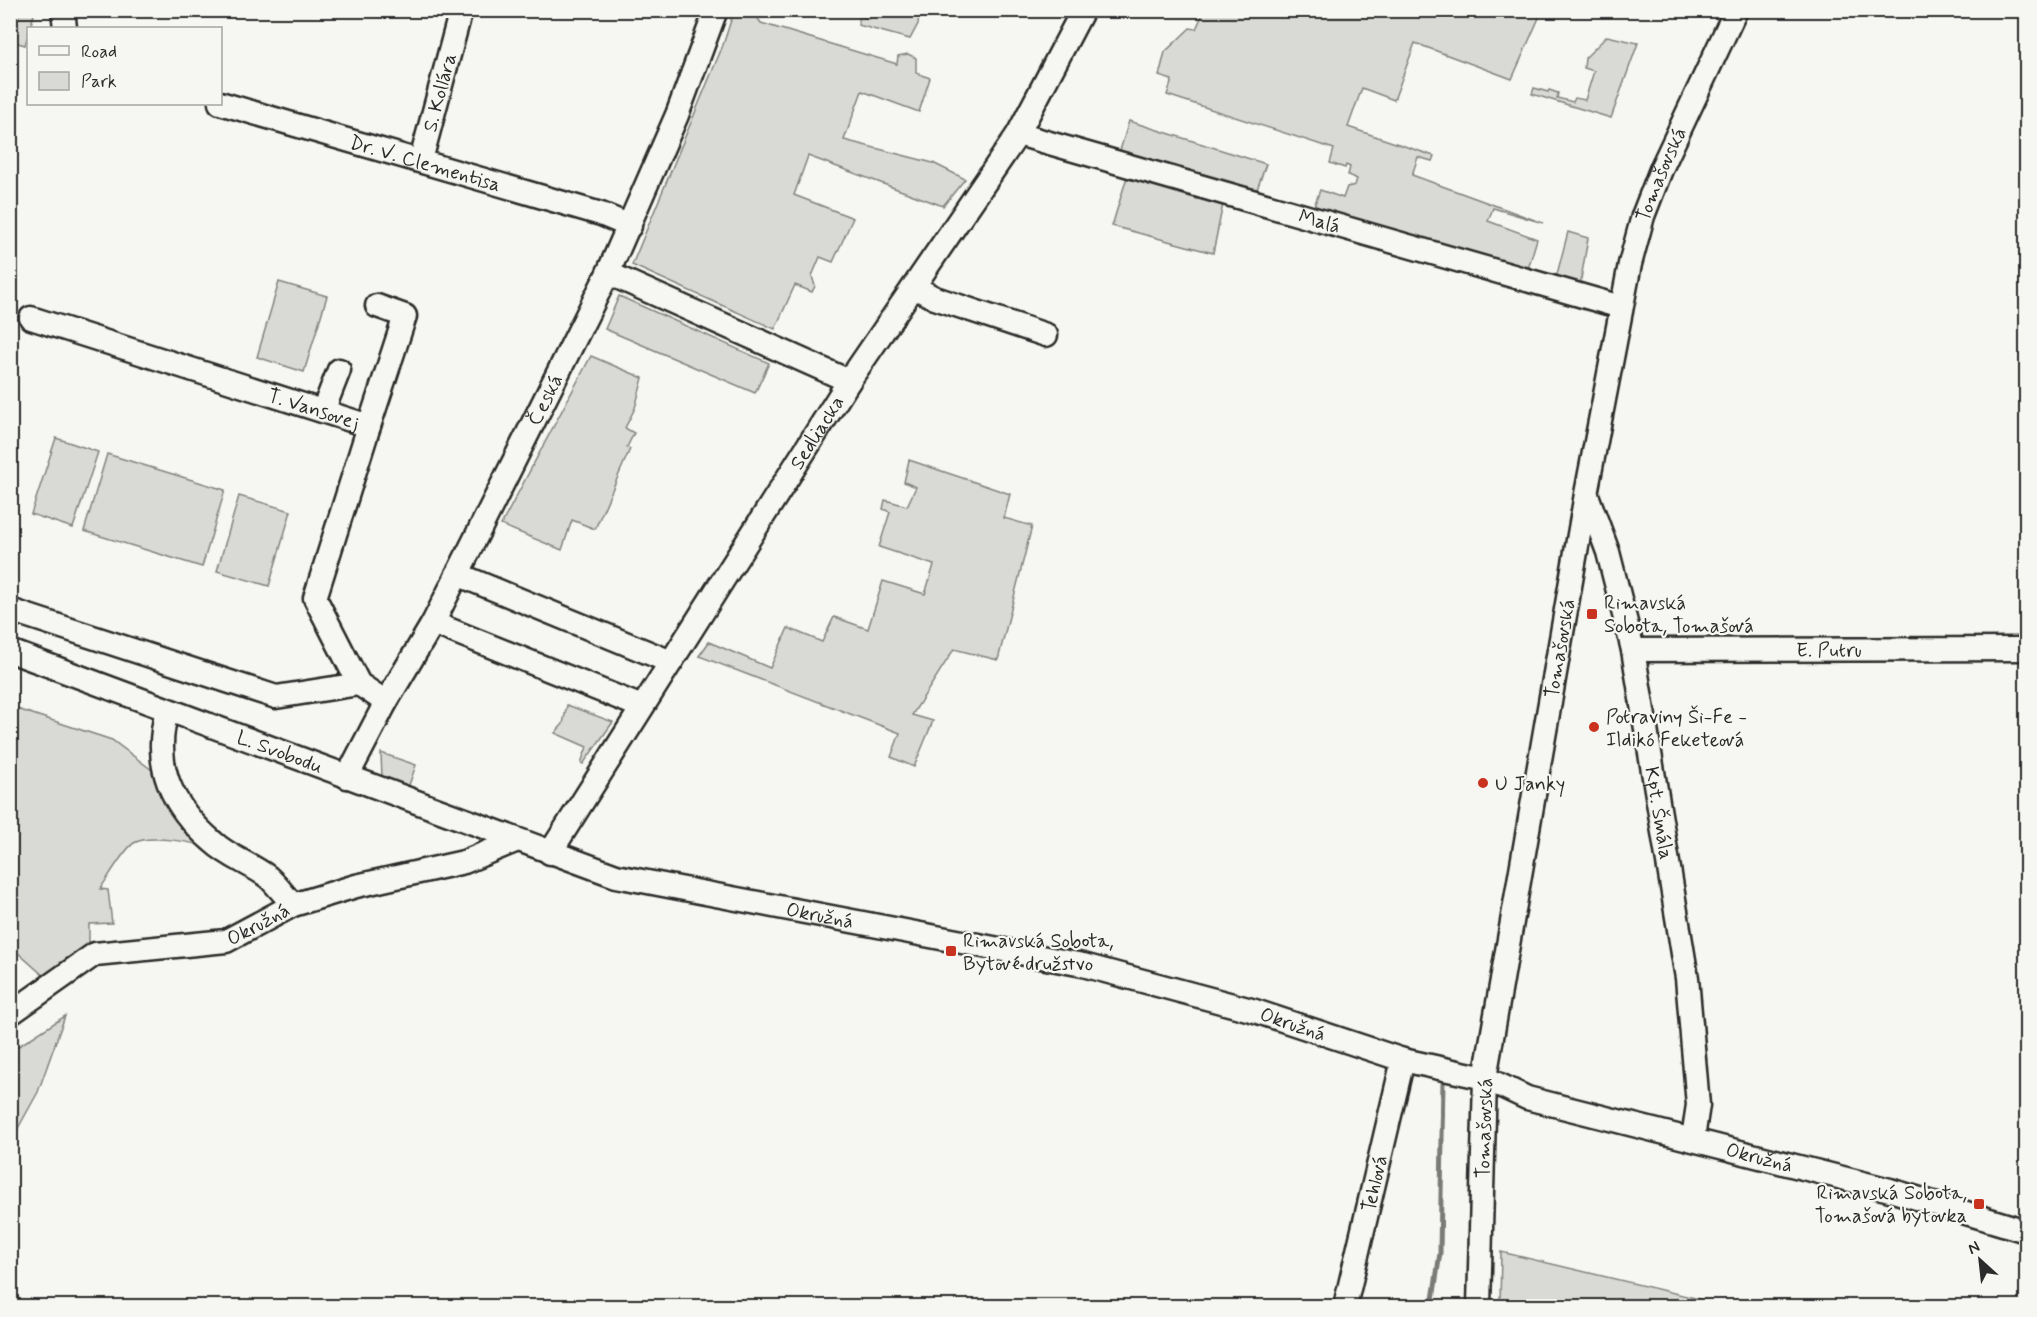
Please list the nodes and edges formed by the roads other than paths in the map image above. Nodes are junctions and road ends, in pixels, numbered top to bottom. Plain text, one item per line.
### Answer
1 (63, 10) edge
2 (716, 10) edge
3 (1083, 10) edge
4 (1736, 10) edge
5 (458, 15) edge
6 (65, 27) edge
7 (222, 104) edge
8 (1018, 134) junction
9 (421, 160) junction
10 (630, 226) junction
11 (608, 273) junction
12 (914, 287) junction
13 (376, 306) dead end
14 (1621, 307) junction
15 (31, 318) dead end
16 (1046, 335) dead end
17 (339, 370) dead end
18 (849, 381) junction
19 (323, 411) junction
20 (369, 426) junction
21 (1586, 494) junction
22 (457, 574) junction
23 (10, 610) edge
24 (433, 623) junction
25 (2026, 649) edge
26 (1633, 650) junction
27 (10, 651) edge
28 (671, 662) junction
29 (359, 684) junction
30 (386, 702) junction
31 (642, 707) junction
32 (167, 711) junction
33 (347, 777) junction
34 (515, 841) junction
35 (550, 853) junction
36 (293, 905) junction
37 (10, 1014) edge
38 (1403, 1060) junction
39 (1485, 1078) junction
40 (1693, 1138) junction
41 (2026, 1231) edge
42 (1345, 1306) edge
43 (1479, 1306) edge

1 - 6 street
2 - 10 street, Česká
3 - 8 street, Sedliacka
4 - 14 street, Tomašovská
5 - 9 street, S. Kollára
7 - 9 street, Dr. V. Clementisa
8 - 12 street, Sedliacka
8 - 14 street, Malá
9 - 10 street, Dr. V. Clementisa
10 - 11 street, Česká
11 - 18 street
11 - 22 street, Česká
12 - 16 street
12 - 18 street, Sedliacka
13 - 20 street
14 - 21 street, Tomašovská
15 - 19 street, T. Vansovej
17 - 19 street
18 - 28 street, Sedliacka
19 - 20 street, T. Vansovej
20 - 29 street, T. Vansovej
21 - 26 street, Kpt. Šmála
21 - 39 street, Tomašovská
22 - 24 street, Česká
22 - 28 street
23 - 29 street
24 - 30 street, Česká
24 - 31 street
25 - 26 street, E. Putru
26 - 40 street, Kpt. Šmála
27 - 32 street, L. Svobodu
28 - 31 street, Sedliacka
29 - 30 street, T. Vansovej
30 - 33 street, Česká
31 - 35 street, Sedliacka
32 - 33 street, L. Svobodu
32 - 36 street
33 - 34 street, L. Svobodu
34 - 35 street, L. Svobodu
34 - 36 street, Okružná
35 - 38 street, Okružná
36 - 37 street, Okružná
38 - 39 street, Okružná
38 - 42 street, Tehlová
39 - 40 street, Okružná
39 - 43 street, Tomašovská
40 - 41 street, Okružná

